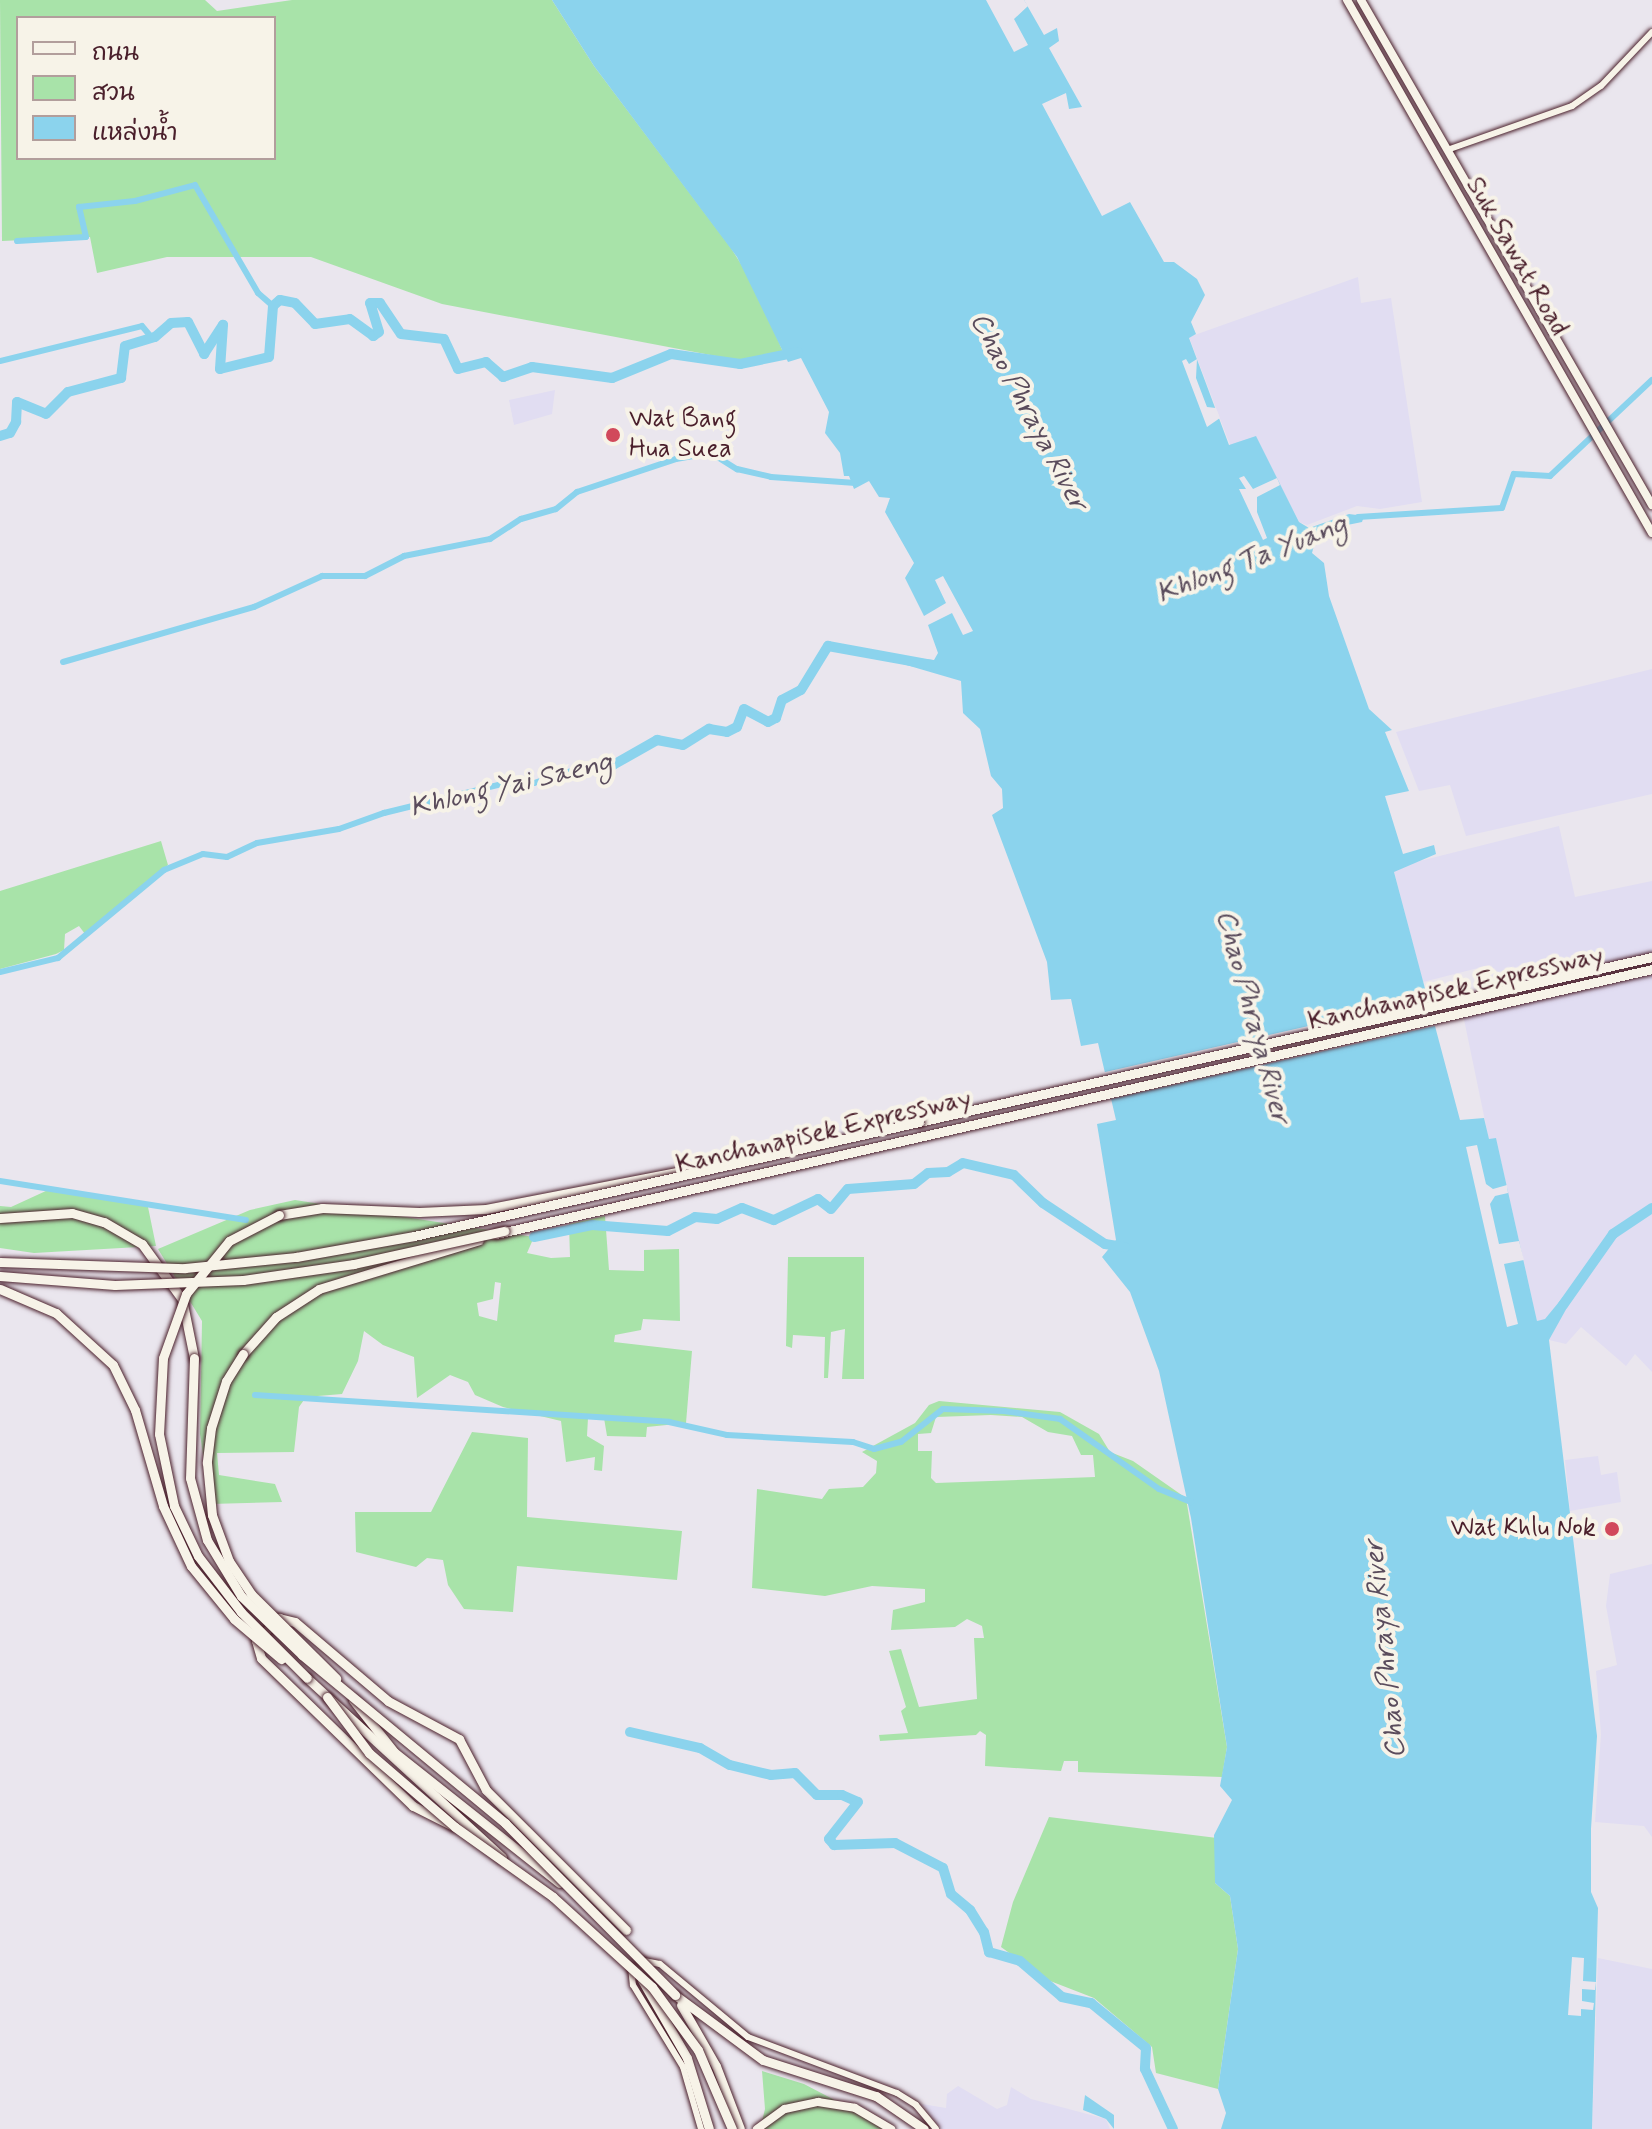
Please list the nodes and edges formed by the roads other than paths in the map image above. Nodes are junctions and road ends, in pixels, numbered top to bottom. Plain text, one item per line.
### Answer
1 (1347, 0) edge
2 (1361, 0) edge
3 (1652, 32) edge
4 (1447, 150) junction
5 (1639, 483) junction
6 (1627, 490) junction
7 (1652, 505) edge
8 (1652, 533) edge
9 (1652, 957) edge
10 (1652, 969) edge
11 (744, 1161) junction
12 (0, 1218) edge
13 (504, 1231) junction
14 (0, 1262) edge
15 (0, 1276) edge
16 (0, 1289) edge
17 (307, 1678) junction
18 (346, 1691) junction
19 (327, 1697) junction
20 (455, 1827) junction
21 (514, 1867) junction
22 (564, 1887) junction
23 (626, 1930) dead end
24 (634, 1969) junction
25 (675, 1995) junction
26 (701, 2129) edge
27 (709, 2129) edge
28 (732, 2129) edge
29 (740, 2129) edge
30 (757, 2129) edge
31 (891, 2129) edge
32 (924, 2129) edge
33 (936, 2129) edge

1 - 6 main road, Suk Sawat Road
2 - 4 main road, Suk Sawat Road
3 - 4 street
4 - 5 main road, Suk Sawat Road
5 - 6 main road
5 - 7 main road, Suk Sawat Road
6 - 8 main road, Suk Sawat Road
9 - 11 highway, Kanchanapisek Expressway, bridge
10 - 13 highway, Kanchanapisek Expressway
11 - 14 highway, Kanchanapisek Expressway, bridge
11 - 17 highway, bridge
12 - 18 highway, bridge
13 - 15 highway, Kanchanapisek Expressway, bridge
13 - 18 highway, bridge
16 - 17 highway, bridge
17 - 19 highway
18 - 22 highway, bridge
18 - 22 highway, bridge
19 - 20 highway, bridge
19 - 21 highway, bridge
20 - 21 highway, bridge
20 - 23 highway, bridge
21 - 24 highway, bridge
22 - 25 highway, bridge
24 - 27 highway, bridge
24 - 28 highway, bridge
25 - 29 highway
25 - 32 highway
26 - 33 street
30 - 31 main road

